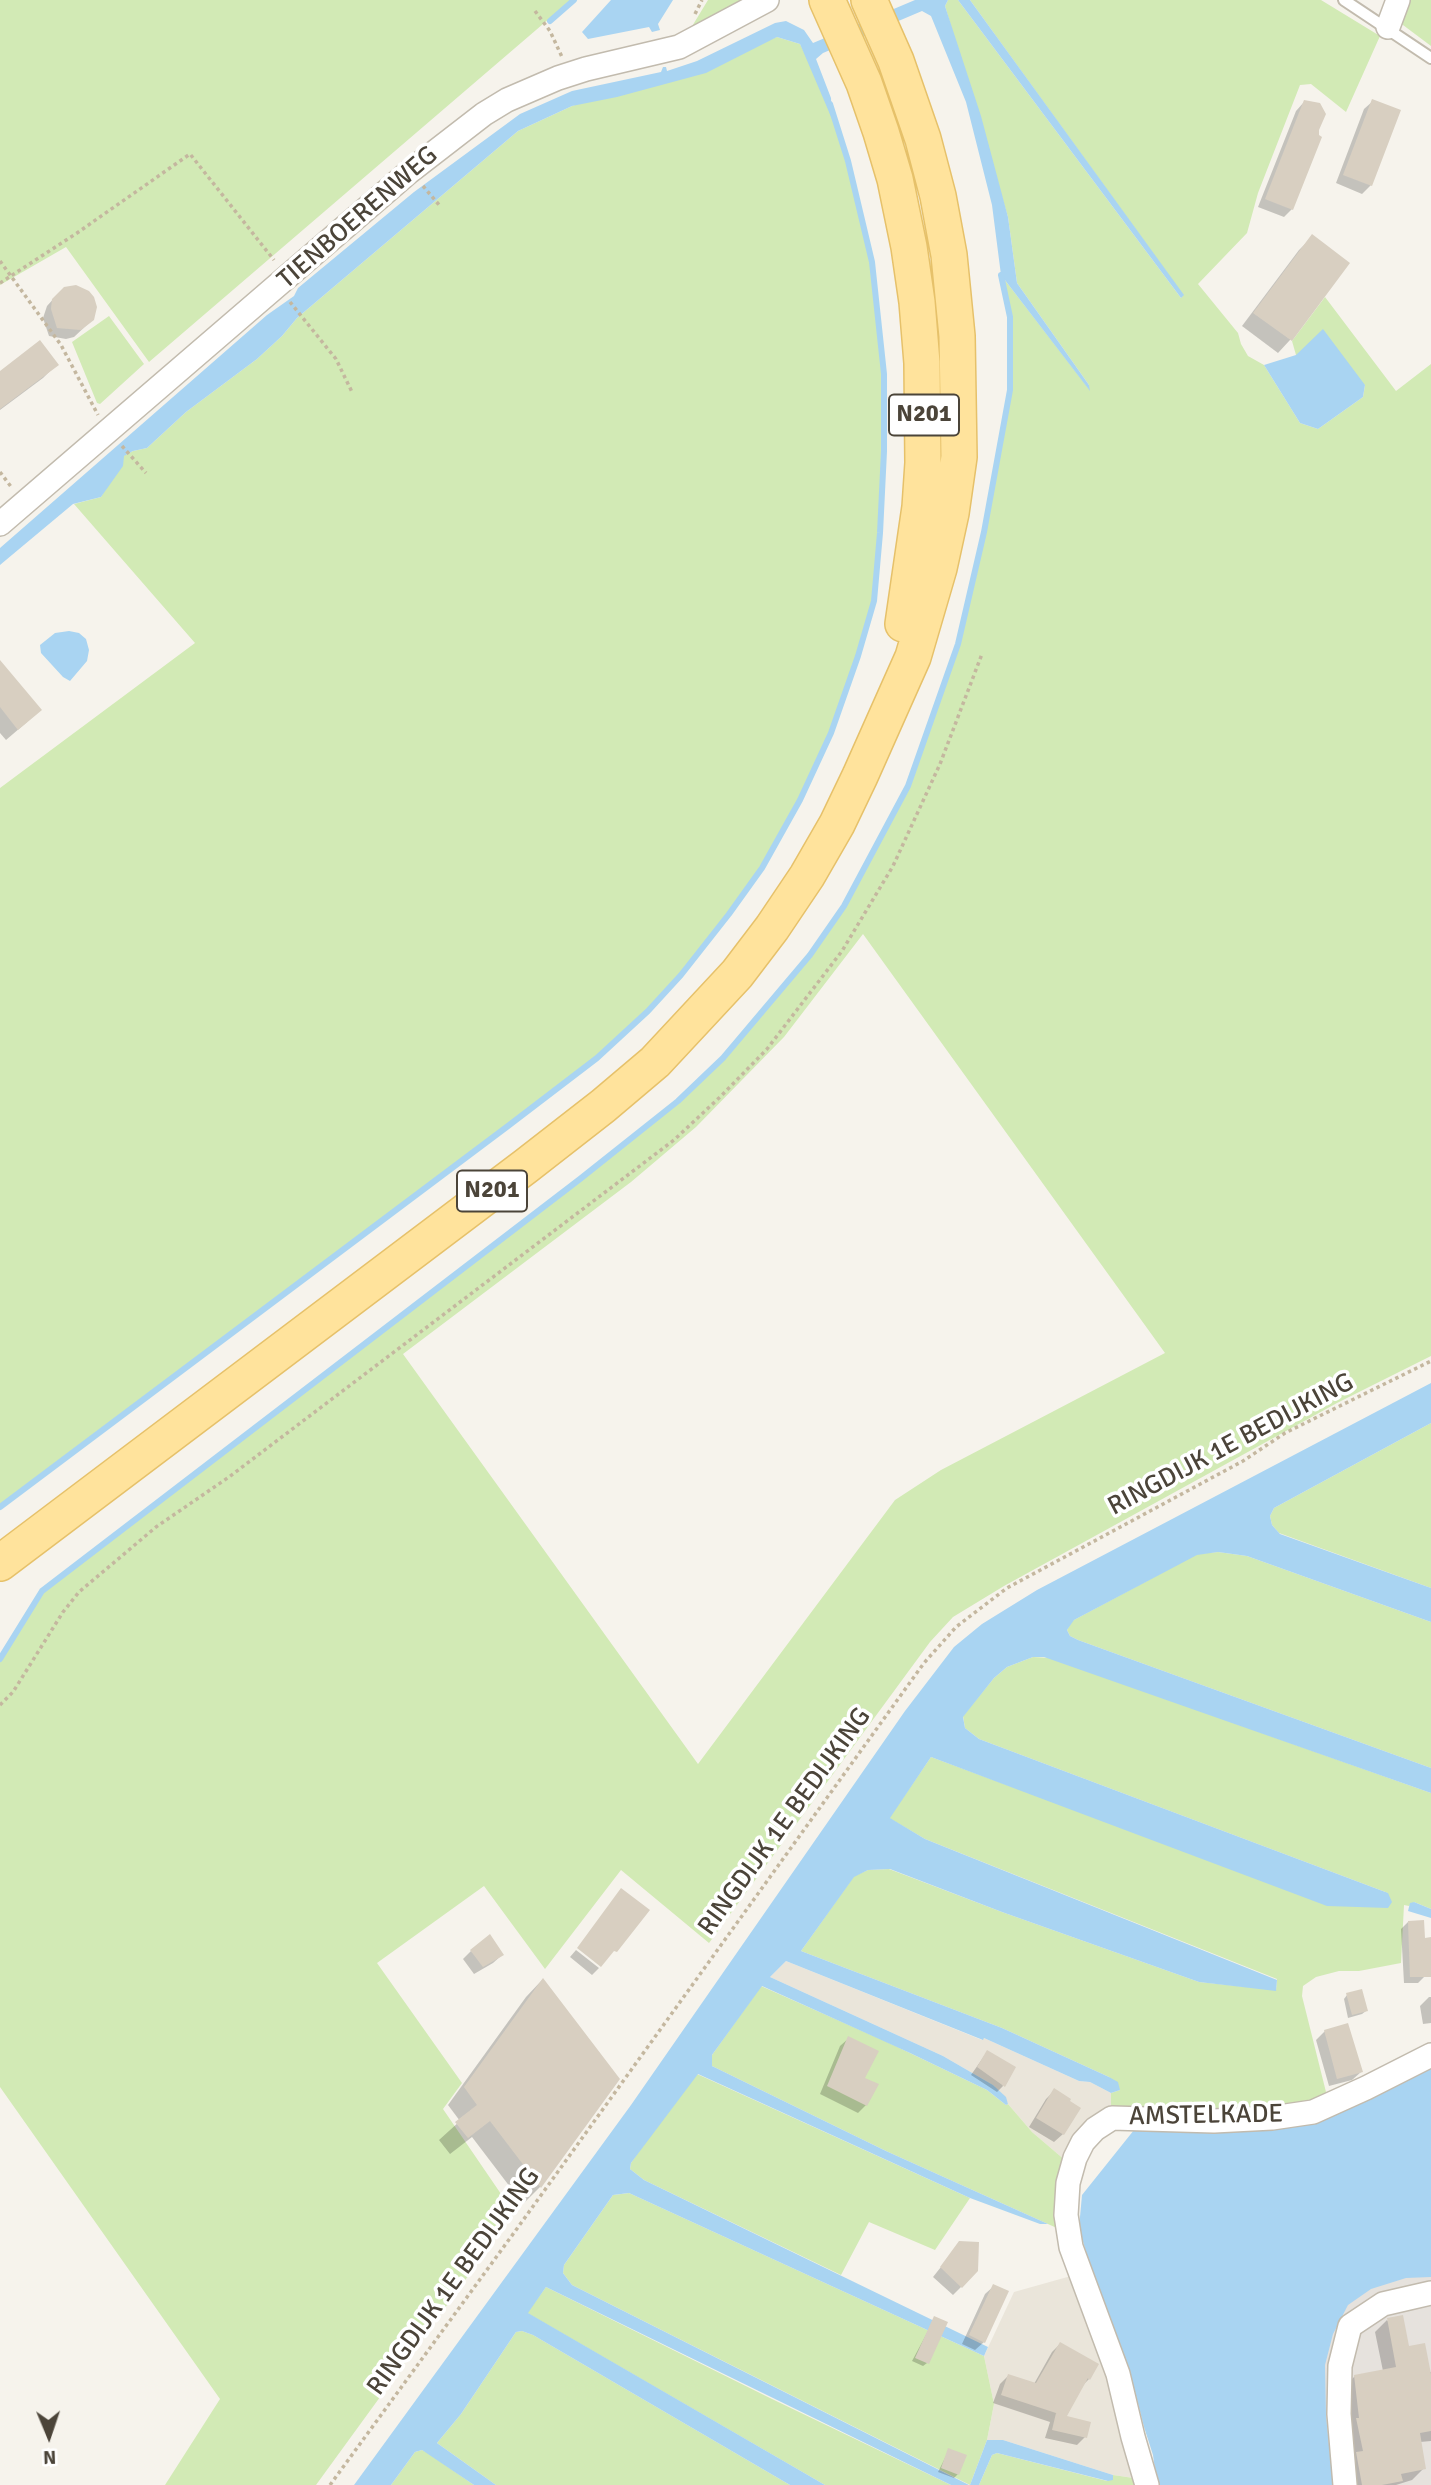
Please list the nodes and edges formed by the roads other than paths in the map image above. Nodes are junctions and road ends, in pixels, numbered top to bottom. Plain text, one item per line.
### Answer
1 (767, 0) edge
2 (1344, 0) edge
3 (1398, 0) edge
4 (876, 15) edge
5 (839, 25) edge
6 (1388, 27) junction
7 (1431, 58) edge
8 (0, 524) edge
9 (881, 726) junction
10 (0, 1563) edge
11 (1431, 2055) edge
12 (1431, 2293) edge
13 (1147, 2485) edge
14 (1345, 2485) edge

1 - 8 street, TIENBOERENWEG
2 - 6 lane
3 - 6 street
4 - 9 main road, N201
5 - 9 main road, N201
6 - 7 lane
9 - 10 main road, N201
11 - 13 street, AMSTELKADE
12 - 14 street

